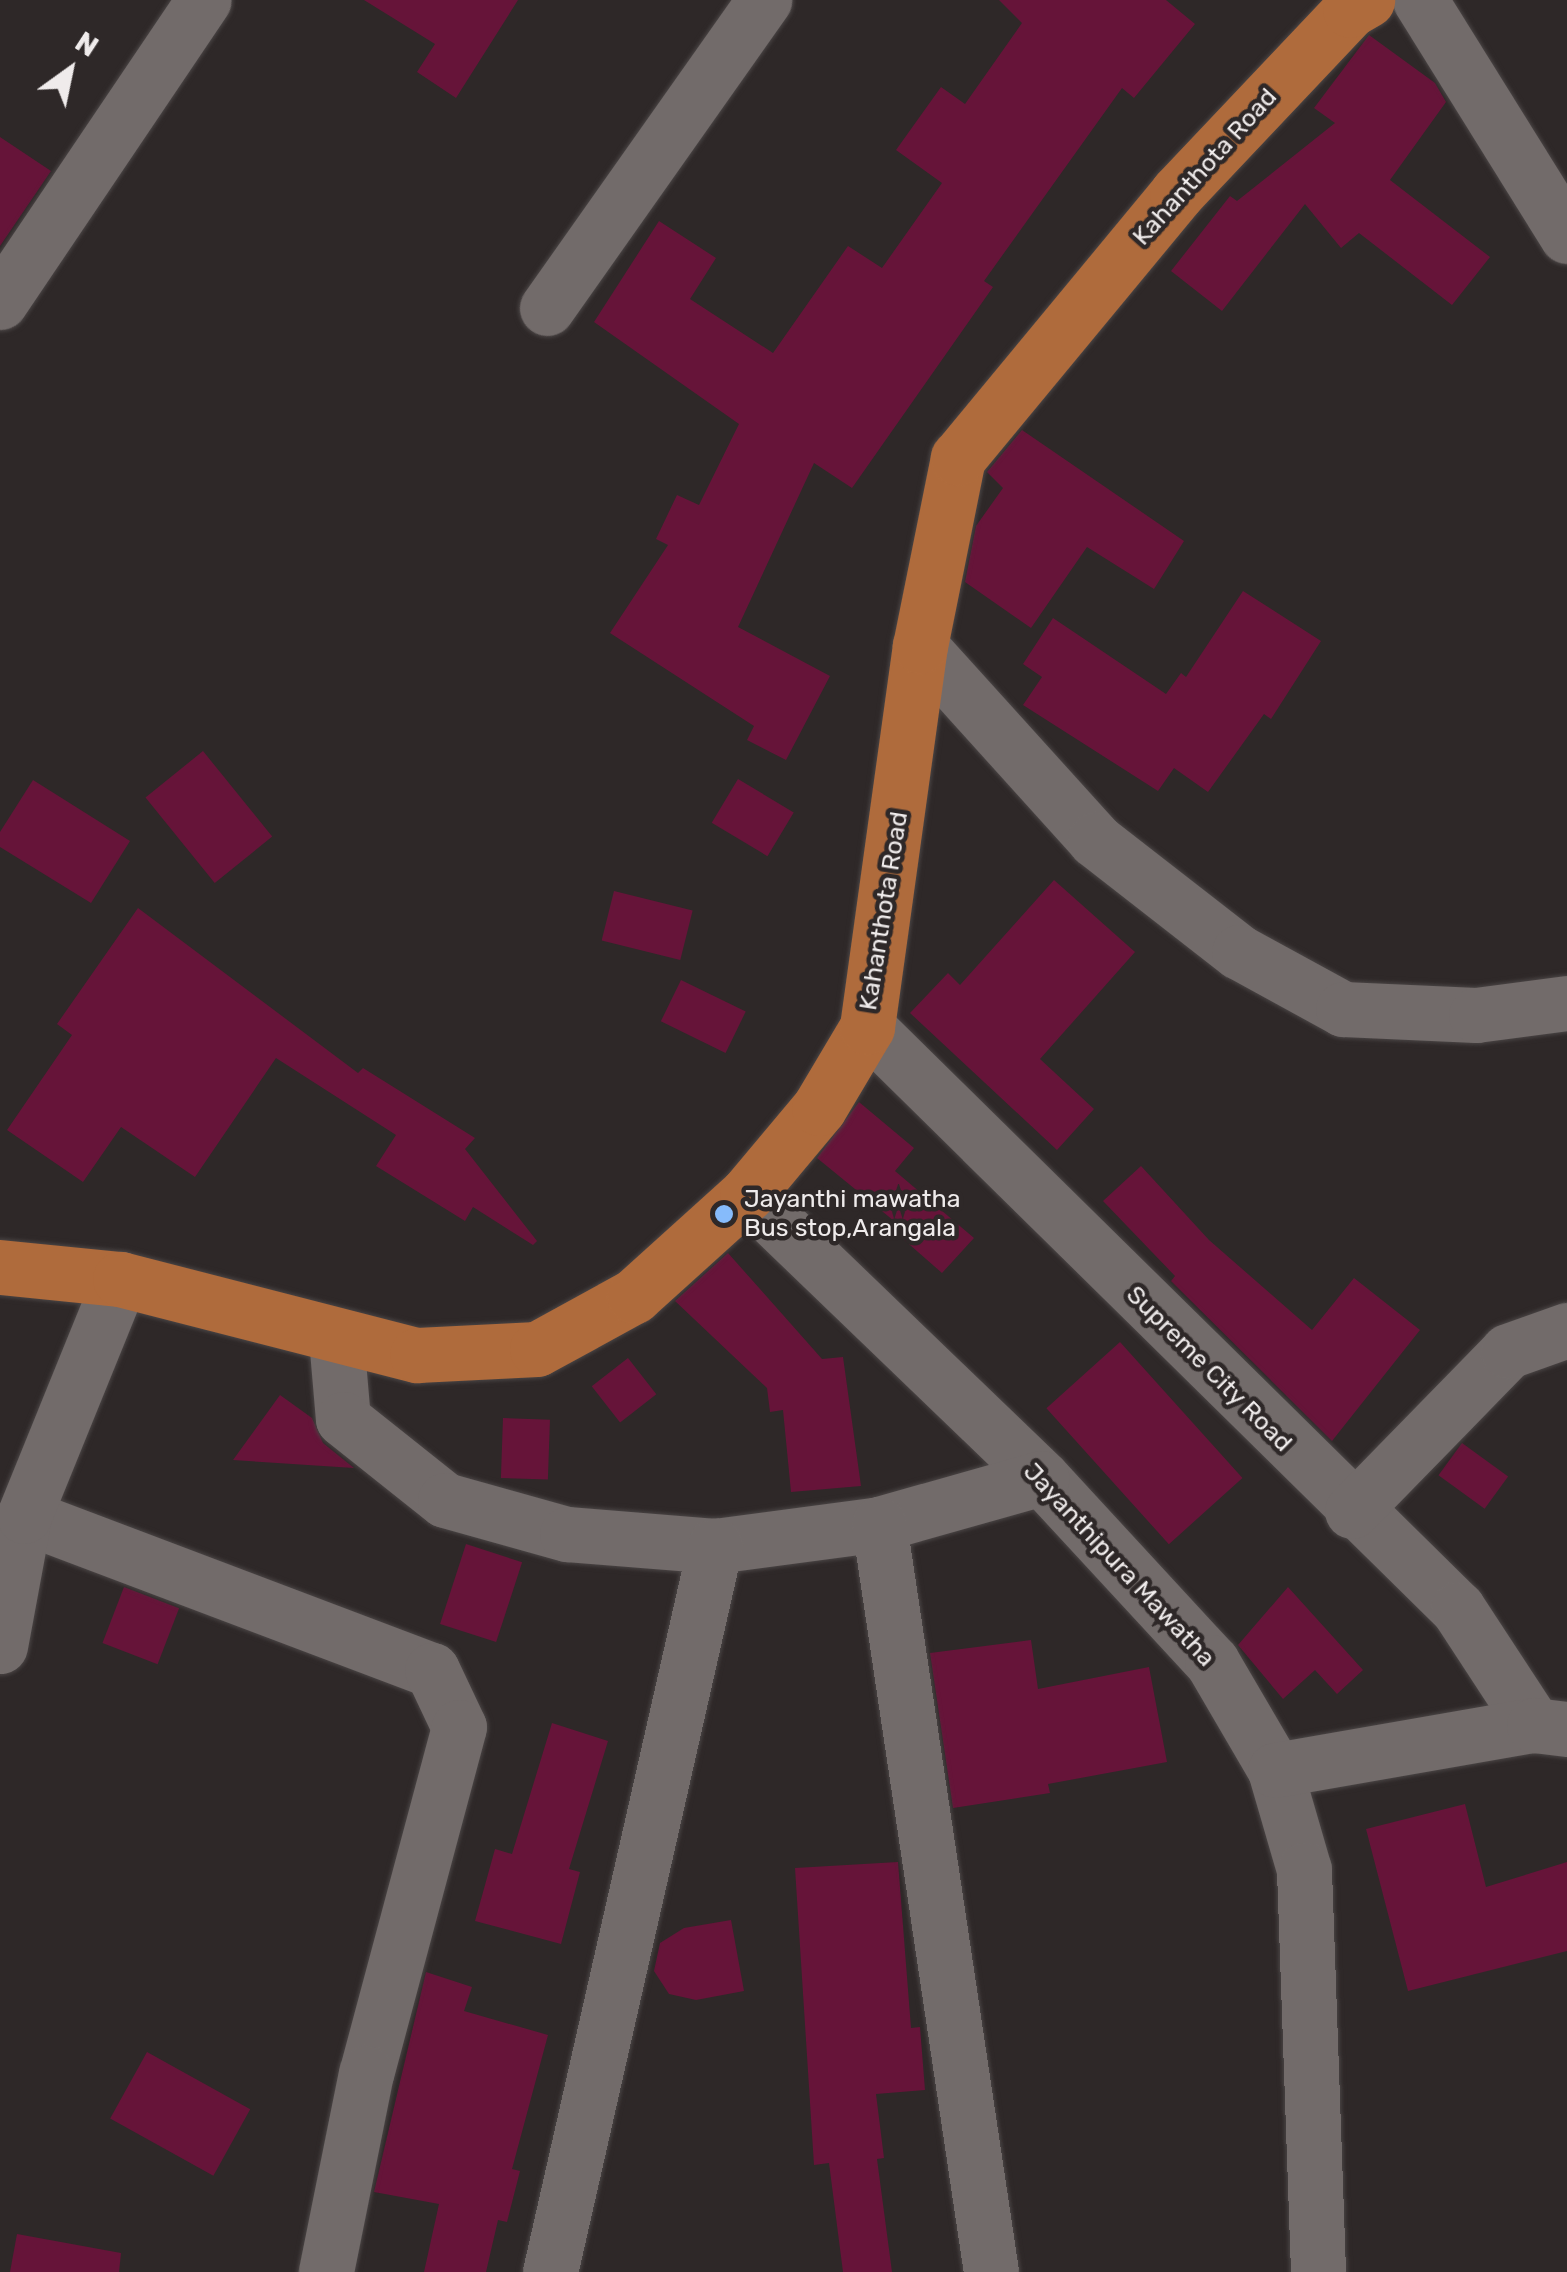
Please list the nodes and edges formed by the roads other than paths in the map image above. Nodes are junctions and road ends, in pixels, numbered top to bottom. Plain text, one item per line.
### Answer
1 (204, 0) edge
2 (764, 0) edge
3 (1420, 0) edge
4 (1352, 3) edge
5 (1567, 236) edge
6 (0, 302) edge
7 (547, 308) dead end
8 (920, 646) junction
9 (1567, 1003) edge
10 (866, 1027) junction
11 (746, 1194) junction
12 (0, 1266) edge
13 (120, 1279) junction
14 (1567, 1330) edge
15 (336, 1338) junction
16 (1042, 1478) junction
17 (1352, 1511) junction
18 (24, 1516) junction
19 (878, 1524) junction
20 (715, 1546) junction
21 (0, 1646) edge
22 (1551, 1727) edge
23 (1274, 1770) junction
24 (326, 2272) edge
25 (550, 2272) edge
26 (991, 2272) edge
27 (1318, 2272) edge

1 - 6 street
2 - 7 street
3 - 5 street
4 - 8 main road, Kahanthota Road
8 - 9 street
8 - 10 main road, Kahanthota Road
10 - 11 main road, Kahanthota Road
10 - 17 street, Supreme City Road
11 - 15 main road, Kahanthota Road
11 - 16 street, Jayanthipura Mawatha
12 - 13 main road, Kahanthota Road
13 - 15 main road, Kahanthota Road
13 - 18 street
14 - 17 street
15 - 20 street
16 - 19 street
16 - 23 street, Jayanthipura Mawatha
17 - 22 street, Supreme City Road
18 - 21 street
18 - 24 street
19 - 20 street
19 - 26 street
20 - 25 street
22 - 23 street
23 - 27 street, Jayanthipura Mawatha

